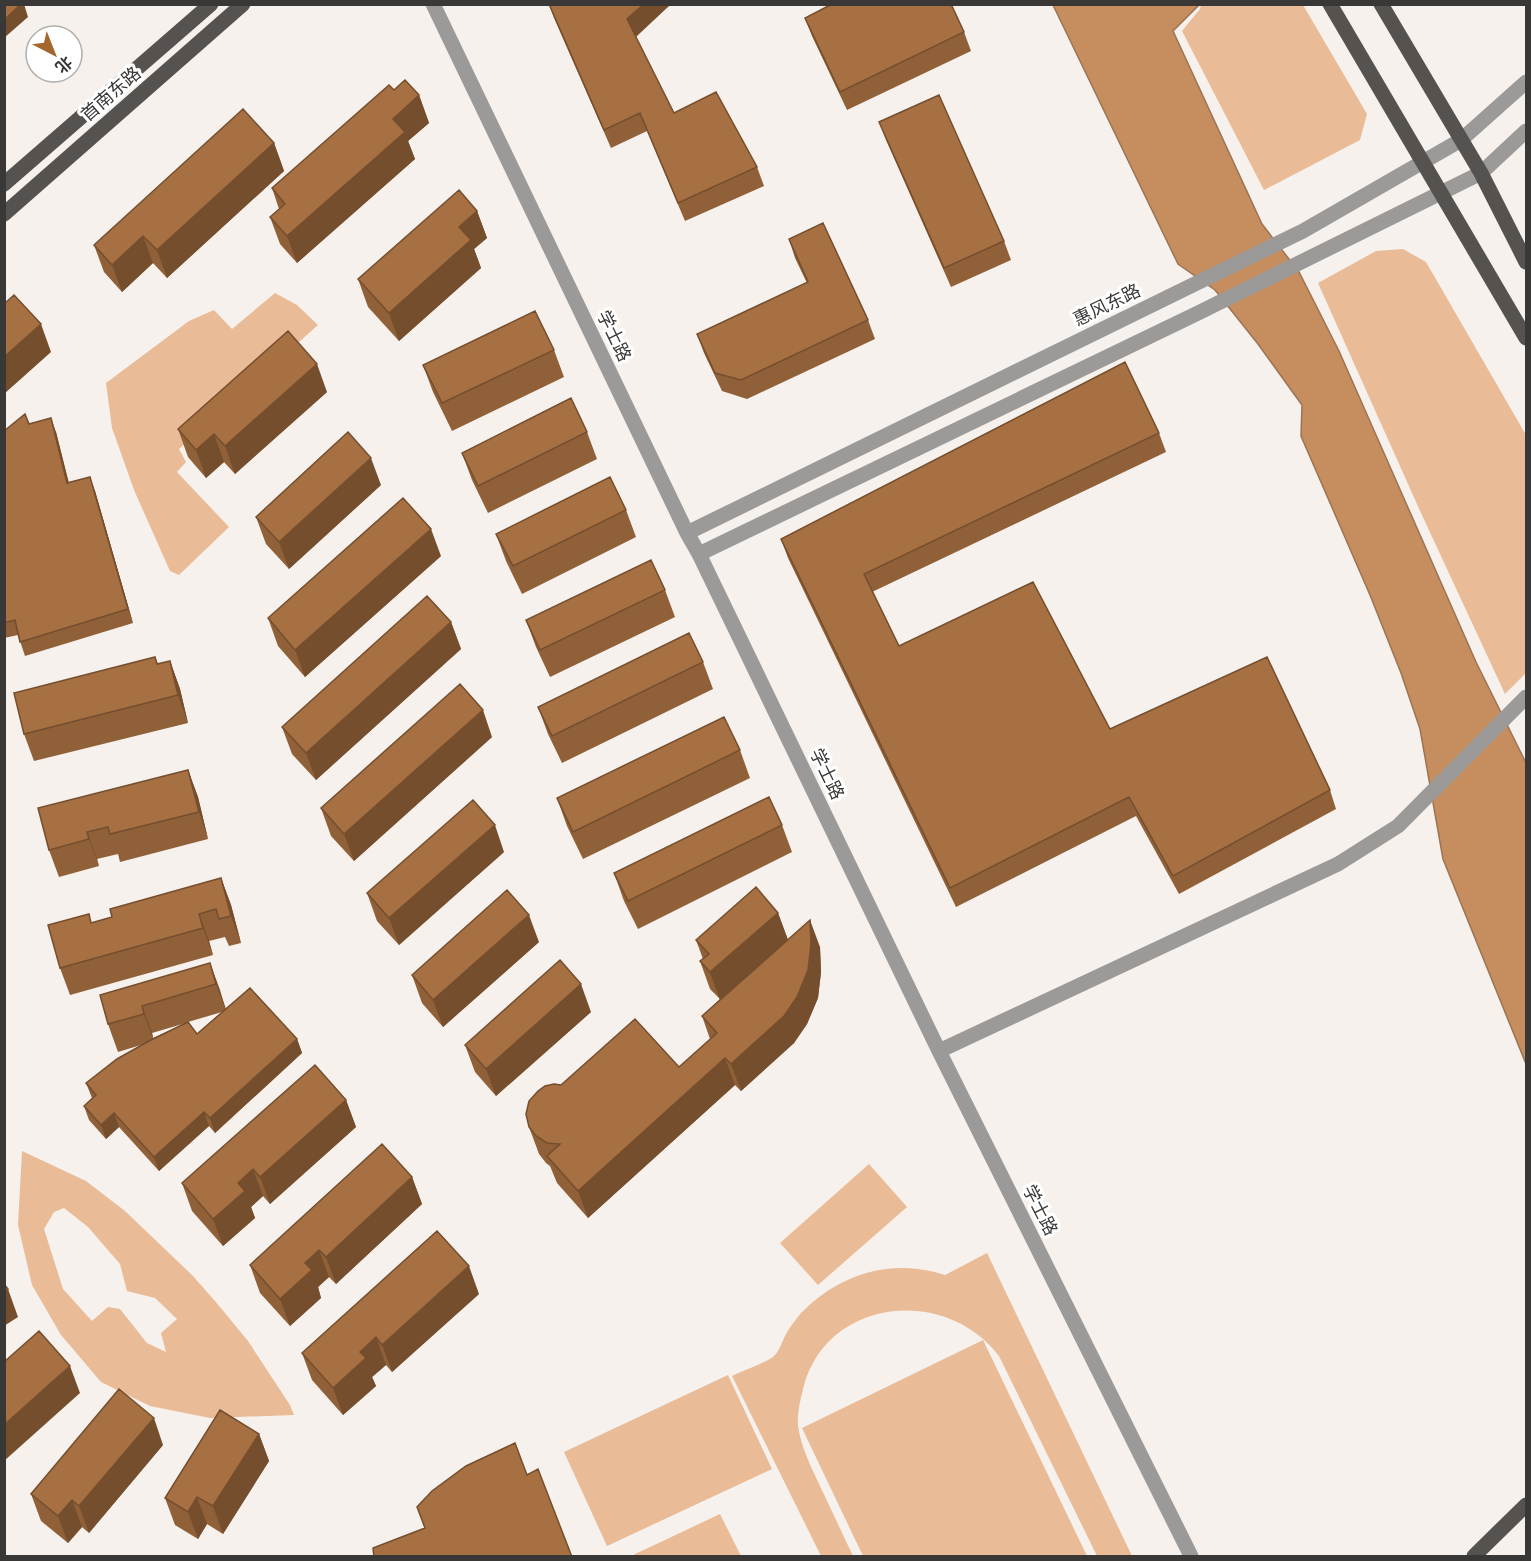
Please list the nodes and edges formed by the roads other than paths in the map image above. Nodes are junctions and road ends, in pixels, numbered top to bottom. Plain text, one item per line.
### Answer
1 (212, 4) edge
2 (243, 4) edge
3 (434, 4) edge
4 (1330, 4) edge
5 (1381, 4) edge
6 (1527, 82) edge
7 (1527, 131) edge
8 (1461, 140) junction
9 (1423, 162) junction
10 (1481, 173) junction
11 (4, 184) edge
12 (1441, 193) junction
13 (4, 214) edge
14 (1527, 262) edge
15 (1527, 338) edge
16 (687, 533) junction
17 (699, 554) junction
18 (1527, 697) edge
19 (939, 1051) junction
20 (1527, 1505) edge
21 (1191, 1557) edge
22 (1474, 1557) edge

1 - 11 main road, 首南东路
2 - 13 main road, 首南东路
3 - 16 street, 学士路
4 - 9 main road
5 - 8 main road
6 - 8 street, 惠风东路
7 - 10 street
8 - 9 street, 惠风东路
8 - 10 main road
9 - 12 main road
9 - 16 street, 惠风东路
10 - 12 street
10 - 14 main road
12 - 15 main road
12 - 17 street
16 - 17 street, 学士路
17 - 19 street, 学士路
18 - 19 street
19 - 21 street, 学士路
20 - 22 main road

